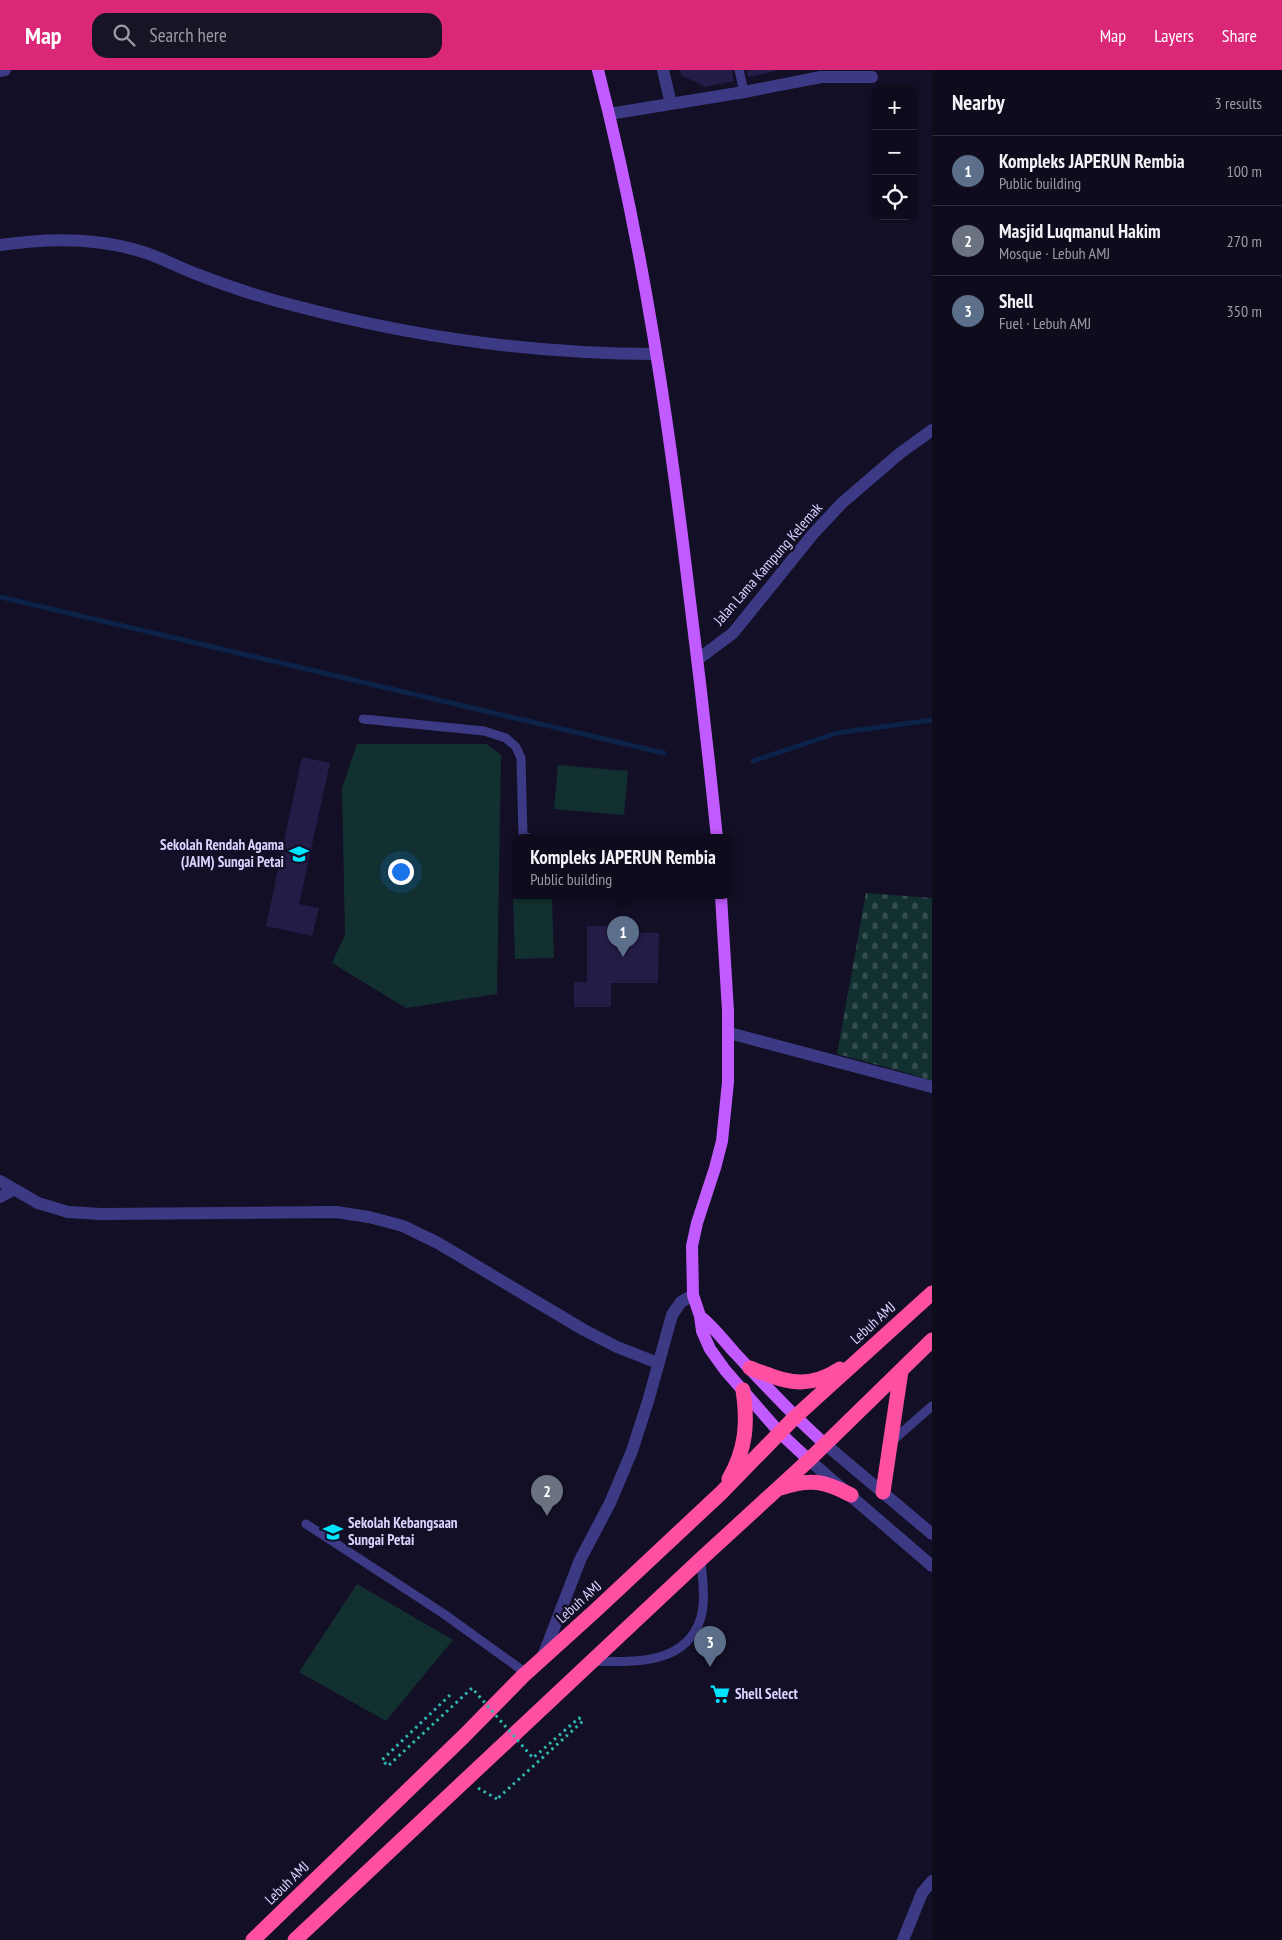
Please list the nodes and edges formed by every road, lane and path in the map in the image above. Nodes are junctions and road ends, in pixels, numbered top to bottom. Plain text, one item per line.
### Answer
1 (0, 70) edge
2 (5, 70) edge
3 (598, 70) edge
4 (663, 70) edge
5 (739, 70) edge
6 (820, 74) edge
7 (872, 77) dead end
8 (744, 92) junction
9 (671, 104) junction
10 (609, 114) junction
11 (0, 246) edge
12 (656, 354) junction
13 (932, 430) edge
14 (697, 660) junction
15 (362, 719) dead end
16 (522, 834) edge
17 (717, 834) edge
18 (721, 899) edge
19 (729, 1033) junction
20 (932, 1087) edge
21 (0, 1180) edge
22 (14, 1190) junction
23 (0, 1198) edge
24 (932, 1293) edge
25 (693, 1295) junction
26 (700, 1316) junction
27 (932, 1340) edge
28 (865, 1353) junction
29 (658, 1363) junction
30 (750, 1368) junction
31 (901, 1371) junction
32 (743, 1390) junction
33 (932, 1406) edge
34 (795, 1417) junction
35 (780, 1433) junction
36 (825, 1444) junction
37 (890, 1444) junction
38 (809, 1460) junction
39 (773, 1492) junction
40 (883, 1492) junction
41 (721, 1493) junction
42 (851, 1495) junction
43 (306, 1524) dead end
44 (932, 1534) edge
45 (701, 1558) junction
46 (932, 1566) edge
47 (542, 1659) junction
48 (592, 1661) junction
49 (526, 1673) junction
50 (450, 1695) dead end
51 (465, 1780) junction
52 (932, 1881) edge
53 (253, 1940) edge
54 (295, 1940) edge
55 (903, 1940) edge

1 - 2 street
3 - 10 main road
4 - 9 street
5 - 8 lane
6 - 7 street
6 - 8 street
8 - 9 street
9 - 10 street
10 - 12 main road
11 - 12 street
12 - 14 main road
13 - 14 street, Jalan Lama Kampung Kelemak
14 - 17 main road
15 - 16 lane
18 - 19 main road
19 - 20 street
19 - 25 main road
21 - 22 street
22 - 23 street
22 - 29 street
24 - 28 highway, Lebuh AMJ
25 - 26 main road
25 - 29 street
26 - 30 main road
26 - 32 main road
27 - 31 highway
28 - 30 highway
28 - 34 highway, Lebuh AMJ
29 - 47 street
30 - 34 main road
31 - 36 highway
31 - 37 highway
32 - 35 main road
32 - 41 highway
33 - 37 lane
34 - 35 highway, Lebuh AMJ
34 - 36 main road
35 - 38 main road
35 - 41 highway, Lebuh AMJ
36 - 38 highway
36 - 40 street
37 - 40 highway
38 - 39 highway
38 - 42 street
39 - 42 highway
39 - 45 highway
40 - 44 street
41 - 47 highway, Lebuh AMJ
42 - 46 street
43 - 49 lane
45 - 48 highway
45 - 48 lane
47 - 49 highway, Lebuh AMJ
48 - 51 highway
49 - 53 highway, Lebuh AMJ
50 - 51 path, bridge
51 - 54 highway
52 - 55 street

